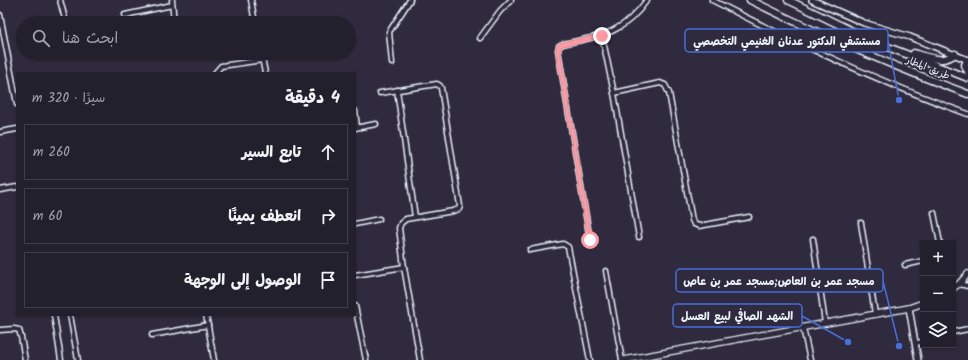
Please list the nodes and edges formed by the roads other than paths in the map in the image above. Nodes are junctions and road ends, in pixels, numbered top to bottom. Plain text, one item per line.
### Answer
1 (60, 0) edge
2 (172, 0) edge
3 (251, 0) edge
4 (410, 0) edge
5 (511, 0) edge
6 (647, 0) edge
7 (712, 0) edge
8 (750, 0) edge
9 (788, 0) edge
10 (812, 0) edge
11 (172, 6) junction
12 (0, 15) edge
13 (125, 15) dead end
14 (64, 16) edge
15 (173, 16) edge
16 (254, 16) edge
17 (602, 36) junction
18 (480, 38) dead end
19 (891, 48) junction
20 (0, 51) edge
21 (6, 51) junction
22 (955, 54) junction
23 (262, 60) joint
24 (968, 60) edge
25 (392, 63) dead end
26 (216, 72) edge
27 (265, 72) edge
28 (968, 72) edge
29 (968, 78) edge
30 (397, 90) junction
31 (380, 93) dead end
32 (614, 93) junction
33 (968, 94) edge
34 (16, 99) edge
35 (968, 114) edge
36 (376, 124) dead end
37 (356, 127) edge
38 (16, 129) edge
39 (0, 132) edge
40 (16, 187) edge
41 (0, 190) edge
42 (934, 213) dead end
43 (415, 217) junction
44 (749, 217) dead end
45 (379, 219) dead end
46 (861, 222) dead end
47 (356, 224) edge
48 (639, 237) dead end
49 (813, 239) dead end
50 (590, 240) dead end
51 (939, 240) edge
52 (530, 250) dead end
53 (920, 262) edge
54 (905, 265) dead end
55 (404, 267) junction
56 (606, 271) dead end
57 (968, 274) edge
58 (356, 275) edge
59 (959, 284) junction
60 (956, 286) edge
61 (968, 286) edge
62 (920, 304) edge
63 (909, 308) junction
64 (356, 311) edge
65 (875, 314) junction
66 (54, 316) edge
67 (70, 316) edge
68 (206, 316) edge
69 (825, 323) junction
70 (208, 325) junction
71 (803, 328) junction
72 (968, 329) edge
73 (0, 330) edge
74 (956, 331) edge
75 (152, 335) dead end
76 (920, 343) edge
77 (915, 344) junction
78 (25, 360) edge
79 (61, 360) edge
80 (78, 360) edge
81 (214, 360) edge
82 (366, 360) edge
83 (420, 360) edge
84 (590, 360) edge
85 (623, 360) edge
86 (810, 360) edge
87 (918, 360) edge

1 - 14 street
2 - 11 street
3 - 16 street
4 - 25 street
5 - 18 street
6 - 17 street
7 - 35 street
8 - 33 highway, طريق المطار
9 - 19 highway, طريق المطار
10 - 22 street
11 - 13 street
11 - 15 street
12 - 21 street
17 - 32 street
17 - 50 street
19 - 22 highway
19 - 29 highway, طريق المطار
20 - 21 street
21 - 34 street
22 - 24 street
23 - 26 street
23 - 27 street
24 - 28 highway
30 - 31 street
30 - 43 street
30 - 43 street
32 - 44 street
32 - 48 street
36 - 37 street
38 - 39 street
40 - 41 street
42 - 51 street
43 - 55 street
45 - 47 street
46 - 65 street
49 - 69 street
52 - 84 street
53 - 54 street
55 - 58 street
55 - 83 street
56 - 85 street
57 - 59 main road
59 - 60 main road
59 - 61 street
62 - 63 main road
63 - 65 main road
63 - 77 street
64 - 82 street
65 - 69 main road
66 - 79 street
67 - 80 street
68 - 70 street
69 - 71 main road
70 - 75 street
70 - 81 street
71 - 85 main road
71 - 86 street
72 - 74 street
73 - 78 street
76 - 77 street
77 - 87 street

